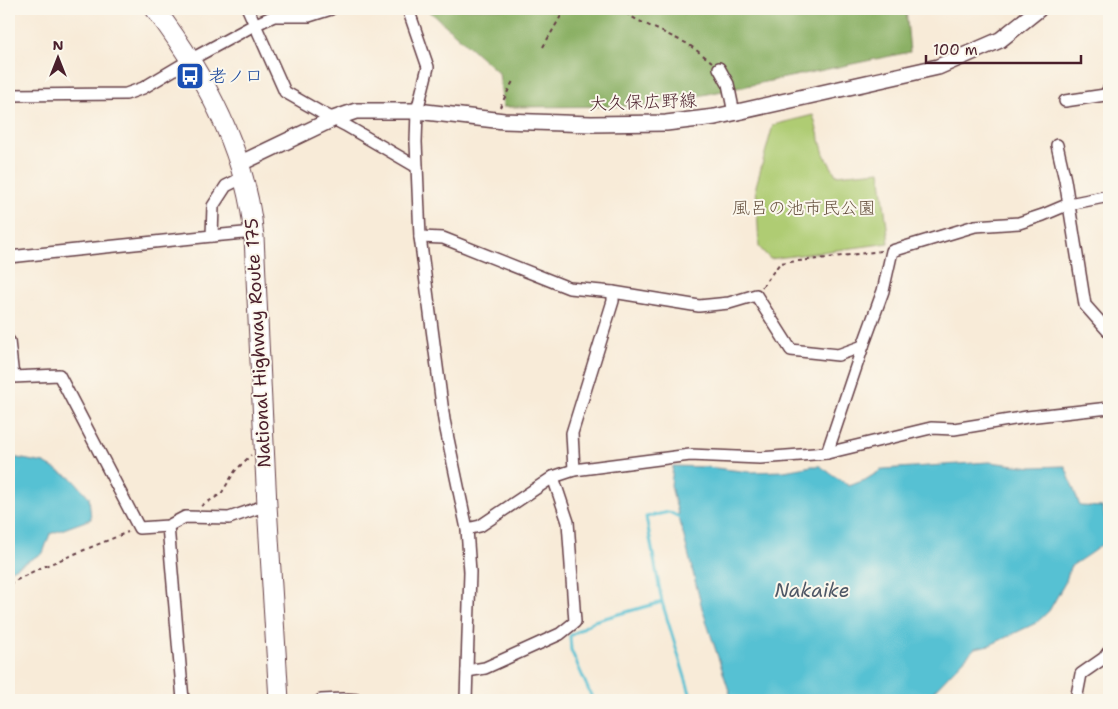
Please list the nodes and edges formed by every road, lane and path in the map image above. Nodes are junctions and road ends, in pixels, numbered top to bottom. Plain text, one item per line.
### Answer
1 (155, 9) edge
2 (248, 9) edge
3 (331, 9) edge
4 (408, 9) edge
5 (565, 9) edge
6 (619, 9) edge
7 (1039, 9) edge
8 (254, 25) junction
9 (543, 47) dead end
10 (190, 60) junction
11 (719, 68) joint
12 (513, 81) dead end
13 (1109, 89) edge
14 (9, 95) edge
15 (1065, 101) dead end
16 (416, 111) junction
17 (734, 113) junction
18 (333, 119) junction
19 (493, 120) junction
20 (1057, 145) dead end
21 (417, 167) junction
22 (241, 170) junction
23 (1109, 196) edge
24 (1069, 204) junction
25 (254, 232) junction
26 (212, 236) junction
27 (420, 237) junction
28 (892, 251) junction
29 (9, 257) edge
30 (613, 292) junction
31 (756, 295) junction
32 (1109, 332) edge
33 (9, 341) edge
34 (863, 346) junction
35 (1109, 408) edge
36 (265, 450) junction
37 (827, 453) junction
38 (574, 470) junction
39 (553, 477) junction
40 (267, 505) junction
41 (185, 517) junction
42 (168, 526) junction
43 (139, 528) junction
44 (467, 529) junction
45 (9, 584) edge
46 (1109, 651) edge
47 (467, 671) junction
48 (183, 700) edge
49 (279, 700) edge
50 (322, 700) edge
51 (359, 700) edge
52 (466, 700) edge
53 (1076, 700) edge

1 - 10 highway, National Highway Route 175
2 - 8 street
3 - 8 street
4 - 16 street
5 - 9 path
6 - 11 path
7 - 17 street, 大久保広野線
8 - 10 street
8 - 18 street
10 - 14 street
10 - 22 highway, National Highway Route 175
11 - 17 street
12 - 19 path
13 - 15 street
16 - 18 street, 大久保広野線
16 - 19 street, 大久保広野線
16 - 21 street
17 - 19 street, 大久保広野線
18 - 21 street
18 - 22 street, 大久保広野線
20 - 24 street
21 - 27 street
22 - 25 highway, National Highway Route 175
22 - 26 street
23 - 24 street
24 - 28 street
24 - 32 street
25 - 26 street
25 - 36 highway, National Highway Route 175
26 - 29 street
27 - 30 street
27 - 44 street
28 - 31 path
28 - 34 street
30 - 31 street
30 - 38 street
31 - 34 street
33 - 43 street
34 - 37 street
35 - 37 street
36 - 40 highway, National Highway Route 175
36 - 41 path
37 - 38 street
38 - 39 street
39 - 44 street
39 - 47 street
40 - 41 street
40 - 49 highway, National Highway Route 175
41 - 42 street
42 - 43 street
42 - 48 street
43 - 45 path
44 - 47 street
46 - 53 street
47 - 52 street
50 - 51 street

